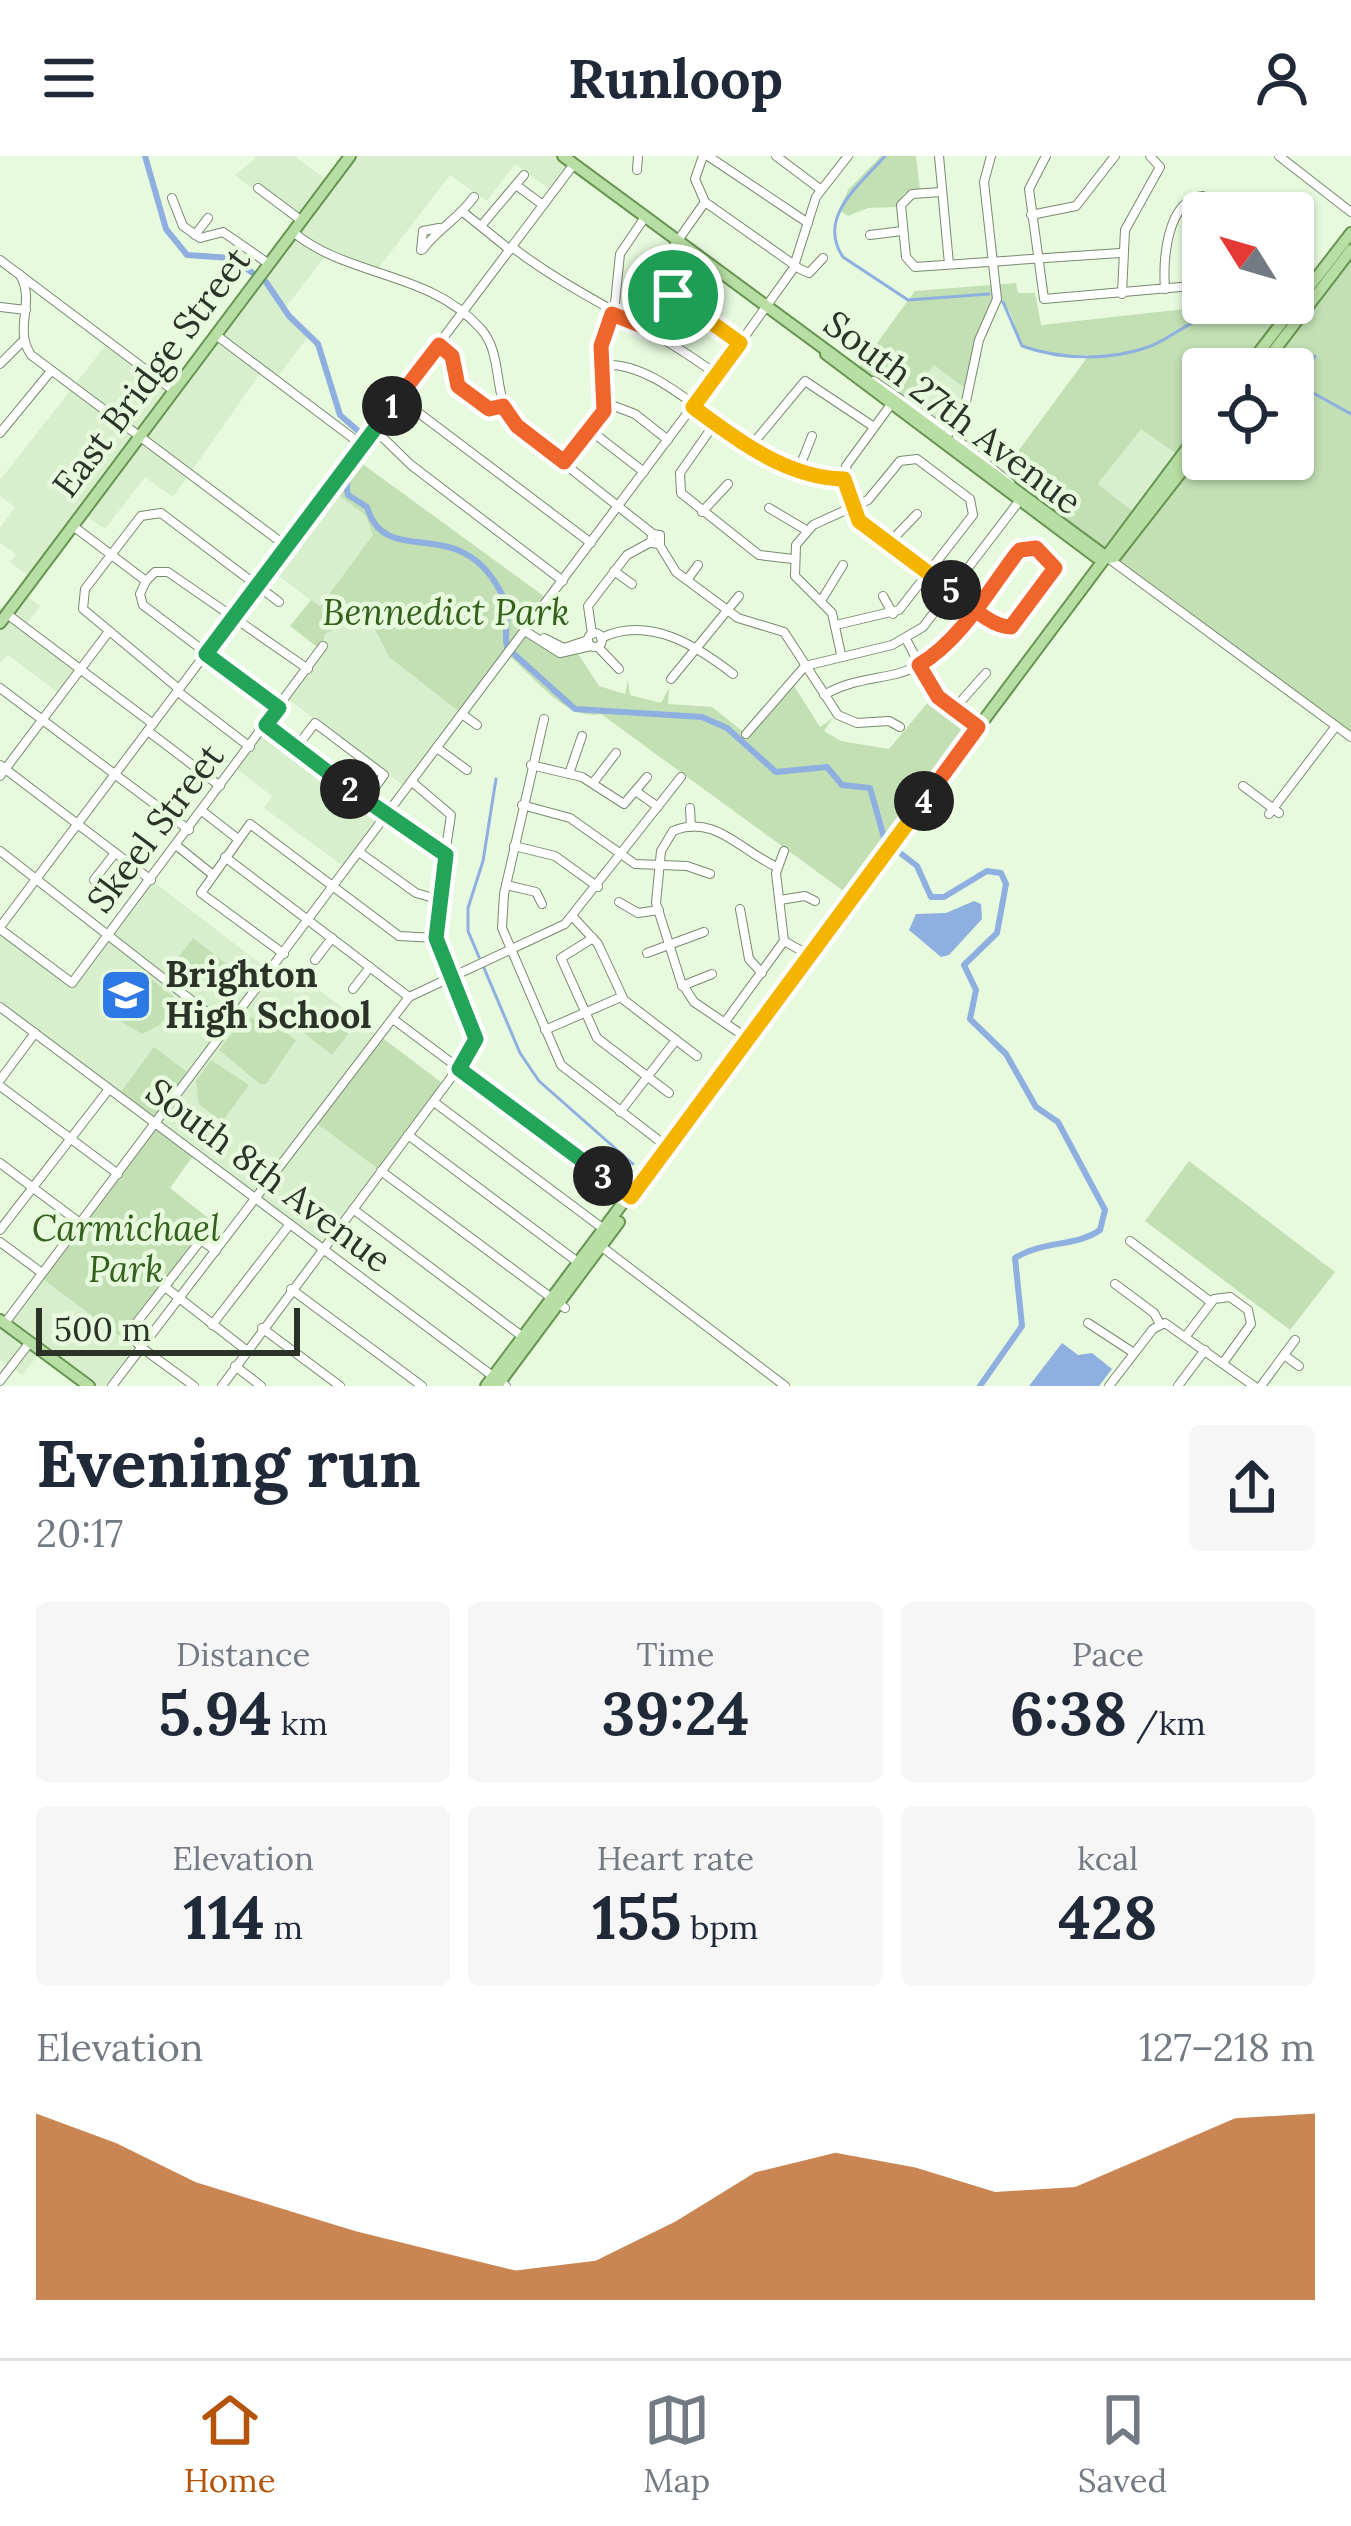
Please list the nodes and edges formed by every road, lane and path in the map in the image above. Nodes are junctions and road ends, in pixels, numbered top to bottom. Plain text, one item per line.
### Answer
1 (350, 156) edge
2 (638, 156) edge
3 (705, 156) edge
4 (776, 156) edge
5 (939, 156) edge
6 (991, 156) edge
7 (1046, 156) edge
8 (1115, 156) edge
9 (1150, 156) edge
10 (1279, 156) edge
11 (845, 157) edge
12 (568, 160) edge
13 (637, 170) dead end
14 (524, 175) dead end
15 (516, 185) junction
16 (258, 188) dead end
17 (820, 189) junction
18 (941, 193) junction
19 (474, 197) dead end
20 (172, 198) dead end
21 (705, 202) junction
22 (543, 205) junction
23 (463, 212) junction
24 (1351, 212) edge
25 (1031, 215) junction
26 (1182, 216) edge
27 (644, 217) junction
28 (208, 218) dead end
29 (302, 221) junction
30 (808, 224) junction
31 (482, 226) junction
32 (439, 228) dead end
33 (902, 231) junction
34 (293, 232) junction
35 (1351, 233) edge
36 (195, 235) junction
37 (870, 235) dead end
38 (676, 240) junction
39 (511, 248) junction
40 (1351, 250) edge
41 (1120, 253) junction
42 (823, 258) dead end
43 (1036, 259) junction
44 (0, 260) edge
45 (949, 263) junction
46 (995, 263) junction
47 (795, 266) junction
48 (263, 272) junction
49 (20, 275) junction
50 (1314, 278) edge
51 (1314, 285) edge
52 (1182, 287) edge
53 (656, 289) junction
54 (1165, 289) junction
55 (1122, 294) junction
56 (767, 304) junction
57 (0, 308) edge
58 (26, 310) junction
59 (462, 313) junction
60 (612, 314) junction
61 (778, 317) junction
62 (752, 326) junction
63 (650, 329) junction
64 (216, 335) junction
65 (23, 341) junction
66 (740, 343) junction
67 (439, 345) junction
68 (1, 362) edge
69 (602, 365) junction
70 (51, 371) junction
71 (717, 375) junction
72 (872, 380) junction
73 (175, 392) junction
74 (399, 398) junction
75 (894, 401) junction
76 (606, 403) junction
77 (503, 406) junction
78 (693, 407) junction
79 (715, 423) junction
80 (874, 427) junction
81 (591, 431) junction
82 (0, 432) edge
83 (948, 434) junction
84 (141, 436) junction
85 (812, 436) dead end
86 (368, 438) junction
87 (668, 440) junction
88 (751, 446) junction
89 (1182, 456) edge
90 (564, 462) junction
91 (797, 471) junction
92 (1182, 471) edge
93 (644, 472) junction
94 (844, 479) junction
95 (728, 484) dead end
96 (1022, 497) junction
97 (620, 504) junction
98 (769, 508) dead end
99 (851, 509) junction
100 (701, 512) junction
101 (917, 514) dead end
102 (73, 526) junction
103 (806, 530) junction
104 (654, 540) junction
105 (591, 543) junction
106 (888, 544) junction
107 (286, 546) junction
108 (1123, 546) junction
109 (111, 555) junction
110 (1108, 558) junction
111 (793, 559) junction
112 (698, 565) dead end
113 (843, 565) dead end
114 (614, 571) junction
115 (1128, 573) junction
116 (929, 574) junction
117 (687, 580) junction
118 (146, 581) junction
119 (563, 581) junction
120 (632, 584) dead end
121 (257, 585) junction
122 (952, 591) junction
123 (739, 596) dead end
124 (883, 596) dead end
125 (821, 601) junction
126 (279, 602) dead end
127 (975, 609) junction
128 (728, 610) junction
129 (4, 614) edge
130 (892, 614) junction
131 (231, 620) junction
132 (836, 626) junction
133 (527, 629) junction
134 (107, 634) junction
135 (906, 639) junction
136 (594, 641) junction
137 (323, 646) dead end
138 (699, 648) junction
139 (206, 654) junction
140 (841, 654) junction
141 (919, 665) junction
142 (805, 666) junction
143 (308, 669) junction
144 (619, 669) dead end
145 (80, 670) junction
146 (986, 673) dead end
147 (733, 674) dead end
148 (670, 679) dead end
149 (0, 688) edge
150 (178, 690) junction
151 (824, 695) junction
152 (279, 708) junction
153 (954, 709) junction
154 (462, 714) junction
155 (544, 719) dead end
156 (42, 720) junction
157 (266, 725) junction
158 (477, 725) dead end
159 (1336, 726) junction
160 (900, 727) dead end
161 (978, 727) junction
162 (150, 728) junction
163 (746, 734) dead end
164 (582, 736) dead end
165 (1351, 737) edge
166 (250, 747) junction
167 (296, 748) junction
168 (437, 748) junction
169 (616, 753) dead end
170 (531, 765) junction
171 (2, 770) edge
172 (467, 770) dead end
173 (569, 774) junction
174 (115, 775) junction
175 (647, 777) dead end
176 (681, 777) dead end
177 (412, 782) junction
178 (593, 783) junction
179 (220, 786) junction
180 (1243, 786) dead end
181 (638, 792) junction
182 (365, 801) junction
183 (522, 805) junction
184 (658, 807) junction
185 (690, 808) dead end
186 (202, 811) junction
187 (386, 816) junction
188 (78, 825) junction
189 (691, 826) junction
190 (188, 830) junction
191 (238, 839) junction
192 (177, 846) junction
193 (514, 846) junction
194 (0, 851) edge
195 (784, 851) dead end
196 (359, 852) junction
197 (115, 853) junction
198 (446, 855) junction
199 (621, 855) junction
200 (225, 857) junction
201 (660, 866) junction
202 (777, 867) junction
203 (212, 874) junction
204 (710, 874) dead end
205 (38, 878) junction
206 (94, 880) dead end
207 (151, 880) junction
208 (506, 885) junction
209 (598, 887) junction
210 (333, 888) junction
211 (437, 899) junction
212 (780, 900) junction
213 (815, 901) dead end
214 (619, 902) dead end
215 (542, 904) dead end
216 (740, 908) dead end
217 (658, 910) junction
218 (573, 917) junction
219 (309, 922) junction
220 (0, 928) edge
221 (704, 932) dead end
222 (110, 934) junction
223 (332, 938) junction
224 (436, 938) junction
225 (592, 938) junction
226 (784, 941) junction
227 (672, 946) junction
228 (510, 950) junction
229 (647, 953) dead end
230 (284, 954) junction
231 (809, 956) junction
232 (315, 960) dead end
233 (370, 967) junction
234 (762, 973) junction
235 (712, 974) dead end
236 (451, 976) junction
237 (682, 986) junction
238 (353, 988) dead end
239 (409, 997) junction
240 (622, 997) junction
241 (0, 1007) edge
242 (584, 1012) junction
243 (392, 1019) junction
244 (724, 1022) junction
245 (227, 1028) junction
246 (544, 1030) junction
247 (35, 1033) junction
248 (746, 1039) junction
249 (676, 1040) junction
250 (697, 1056) dead end
251 (459, 1069) junction
252 (648, 1077) junction
253 (0, 1083) edge
254 (109, 1089) junction
255 (669, 1094) dead end
256 (434, 1102) junction
257 (620, 1112) junction
258 (154, 1123) junction
259 (408, 1135) junction
260 (70, 1138) junction
261 (666, 1146) junction
262 (0, 1163) edge
263 (381, 1171) junction
264 (118, 1174) junction
265 (33, 1188) junction
266 (631, 1197) junction
267 (256, 1199) junction
268 (353, 1209) junction
269 (618, 1213) junction
270 (80, 1224) junction
271 (290, 1224) junction
272 (0, 1230) edge
273 (605, 1230) junction
274 (1130, 1241) dead end
275 (0, 1242) edge
276 (323, 1249) junction
277 (595, 1249) junction
278 (216, 1250) junction
279 (579, 1263) junction
280 (43, 1274) junction
281 (1115, 1284) dead end
282 (163, 1287) junction
283 (291, 1289) junction
284 (180, 1298) junction
285 (559, 1303) junction
286 (1211, 1303) junction
287 (2, 1321) edge
288 (136, 1323) junction
289 (1088, 1323) dead end
290 (212, 1324) junction
291 (1160, 1324) junction
292 (262, 1328) junction
293 (152, 1335) junction
294 (1186, 1336) junction
295 (524, 1337) junction
296 (1295, 1340) dead end
297 (30, 1342) junction
298 (142, 1347) junction
299 (246, 1350) junction
300 (1205, 1350) junction
301 (1134, 1353) junction
302 (1284, 1355) junction
303 (1223, 1363) junction
304 (235, 1366) junction
305 (1300, 1366) dead end
306 (0, 1381) edge
307 (498, 1384) edge
308 (88, 1386) edge
309 (112, 1386) edge
310 (194, 1386) edge
311 (222, 1386) edge
312 (261, 1386) edge
313 (340, 1386) edge
314 (422, 1386) edge
315 (785, 1386) edge
316 (1109, 1386) edge
317 (1178, 1386) edge
318 (1257, 1386) edge

1 - 29 main road, East Bridge Street
2 - 13 street
3 - 21 street
3 - 30 street
4 - 17 street
5 - 18 street
6 - 46 street
7 - 25 street
8 - 25 street
9 - 41 street
10 - 24 street
11 - 17 street
12 - 22 street
12 - 27 main road, South 27th Avenue
14 - 15 street
15 - 22 street
15 - 31 street
16 - 29 street
17 - 30 street
18 - 33 street
18 - 45 street
19 - 23 street
20 - 36 street
21 - 38 street
21 - 47 street
22 - 39 street
23 - 31 street
23 - 32 street
25 - 43 street
26 - 54 street
27 - 38 main road, South 27th Avenue
27 - 60 street
28 - 36 street
29 - 34 main road, East Bridge Street
30 - 47 street
31 - 39 street
33 - 37 street
33 - 45 street
34 - 48 main road, East Bridge Street
34 - 59 street
35 - 50 main road
36 - 48 street
38 - 53 street
38 - 56 main road, South 27th Avenue
39 - 59 street
39 - 60 street
40 - 51 main road
41 - 43 street
41 - 55 street
42 - 47 street
43 - 46 street
43 - 55 street
44 - 49 street
45 - 46 street
46 - 83 street
47 - 56 street
48 - 64 main road, East Bridge Street
49 - 58 street
49 - 73 street
52 - 54 street
53 - 63 street
53 - 66 street
54 - 55 street
56 - 61 main road, South 27th Avenue
56 - 62 street
56 - 72 main road, South 27th Avenue
57 - 58 street
58 - 65 street
59 - 67 street
59 - 77 street
60 - 63 street
60 - 69 street
61 - 62 street
61 - 75 main road, South 27th Avenue
62 - 66 street
63 - 71 street
64 - 73 main road, East Bridge Street
64 - 86 street
65 - 68 street
65 - 70 street
66 - 71 street
67 - 74 street
67 - 77 street
69 - 76 street
69 - 78 street
70 - 82 street
70 - 84 street
71 - 78 street
72 - 75 main road, South 27th Avenue
72 - 83 street
73 - 84 main road, East Bridge Street
74 - 86 street
74 - 105 street
75 - 80 street
75 - 83 main road, South 27th Avenue
76 - 81 street
76 - 87 street
77 - 90 street
78 - 79 street
78 - 87 street
79 - 88 street
79 - 100 street
80 - 88 street
80 - 94 street
81 - 90 street
81 - 93 street
83 - 96 main road, South 27th Avenue
83 - 96 main road, South 27th Avenue
84 - 102 main road, East Bridge Street
84 - 107 street
85 - 91 street
86 - 107 street
86 - 119 street
87 - 93 street
88 - 91 street
89 - 110 main road
90 - 97 street
91 - 94 street
92 - 108 main road
93 - 97 street
94 - 99 street
95 - 100 street
96 - 110 main road, South 27th Avenue
96 - 122 street
97 - 104 street
97 - 105 street
98 - 103 street
99 - 103 street
99 - 106 street
99 - 116 street
100 - 111 street
101 - 106 street
102 - 109 street
102 - 129 main road, East Bridge Street
103 - 111 street
104 - 114 street
104 - 117 street
105 - 119 street
106 - 116 street
107 - 121 street
108 - 110 main road
108 - 115 street
109 - 118 street
109 - 121 street
109 - 134 street
110 - 115 street, South 27th Avenue
110 - 161 main road
111 - 125 street
112 - 117 street
113 - 125 street
114 - 120 street
114 - 136 street
115 - 159 street, South 27th Avenue
116 - 122 street
116 - 130 street
117 - 128 street
118 - 131 street
118 - 139 street
119 - 133 street
121 - 126 street
121 - 131 street
122 - 127 street
122 - 135 street
123 - 128 street
124 - 130 street
125 - 132 street
127 - 127 street
127 - 141 street
128 - 138 street
128 - 142 street
129 - 145 street
130 - 132 street
131 - 139 street
131 - 143 street
132 - 140 street
133 - 136 street
133 - 154 street
134 - 145 street
134 - 150 street
135 - 140 street
135 - 141 street
136 - 138 street
136 - 144 street
137 - 143 street, Skeel Street
138 - 147 street
138 - 148 street
139 - 150 street
139 - 152 street
140 - 142 street
141 - 151 street
141 - 153 street
142 - 151 street
142 - 163 street
143 - 152 street, Skeel Street
145 - 156 street
145 - 162 street
146 - 153 street
149 - 156 street
150 - 162 street
150 - 166 street
151 - 160 street
152 - 157 street, Skeel Street
153 - 161 street
154 - 158 street
154 - 168 street
155 - 170 street
156 - 171 street
156 - 174 street
157 - 166 street, Skeel Street
157 - 167 street
159 - 165 street, South 27th Avenue
159 - 180 street
161 - 231 main road
162 - 174 street
162 - 179 street
164 - 173 street
166 - 179 street, Skeel Street
167 - 182 street
167 - 182 street
168 - 172 street
168 - 177 street
169 - 178 street
170 - 173 street
170 - 183 street
171 - 188 street
173 - 178 street
174 - 188 street
174 - 190 street
175 - 181 street
176 - 184 street
177 - 187 street
177 - 198 street
178 - 181 street
179 - 186 street, Skeel Street
181 - 184 street
182 - 187 street
183 - 193 street
183 - 199 street
184 - 199 street
185 - 189 street
186 - 190 street, Skeel Street
186 - 191 street
187 - 196 street
187 - 198 street
188 - 197 street
188 - 205 street
189 - 201 street
189 - 202 street
190 - 192 street, Skeel Street
191 - 200 street
191 - 210 street
192 - 203 street
192 - 207 street, Skeel Street
193 - 208 street
193 - 209 street
194 - 205 street
195 - 202 street
196 - 210 street
196 - 211 street
197 - 206 street
197 - 207 street
198 - 211 street
199 - 201 street
199 - 209 street
200 - 203 street
200 - 219 street
201 - 204 street
201 - 217 street
202 - 212 street
203 - 230 street
205 - 220 street
205 - 222 street
207 - 222 street, Skeel Street
208 - 215 street
208 - 228 street
209 - 218 street
210 - 219 street
210 - 224 street
211 - 224 street
212 - 213 street
212 - 226 street
214 - 217 street
216 - 234 street
217 - 227 street
218 - 225 street
218 - 228 street
219 - 223 street
219 - 230 street
220 - 222 street, Skeel Street
221 - 227 street
222 - 245 street
223 - 232 street
223 - 233 street
224 - 236 street
225 - 240 street
225 - 242 street
226 - 231 street
226 - 234 street
227 - 229 street
227 - 237 street
228 - 236 street
228 - 246 street
230 - 245 street
231 - 248 main road
233 - 238 street
233 - 239 street
234 - 244 street
235 - 237 street
236 - 239 street
236 - 251 street
237 - 244 street
239 - 243 street
240 - 242 street
240 - 249 street
241 - 247 street, South 8th Avenue
242 - 246 street
242 - 252 street
243 - 251 street
243 - 267 street
244 - 248 street
245 - 258 street
246 - 257 street
247 - 253 street
247 - 254 street, South 8th Avenue
248 - 261 main road
249 - 250 street
249 - 252 street
251 - 256 street
251 - 266 street
252 - 255 street
252 - 257 street
253 - 260 street
254 - 258 street, South 8th Avenue
254 - 260 street
256 - 259 street
256 - 273 street
257 - 261 street
258 - 264 street
258 - 267 street, South 8th Avenue
259 - 263 street
259 - 279 street
260 - 264 street
260 - 265 street
261 - 266 main road
262 - 265 street
263 - 268 street
263 - 285 street
264 - 270 street
265 - 270 street
265 - 272 street
266 - 269 main road
266 - 277 main road
267 - 271 street, South 8th Avenue
267 - 278 street
268 - 276 street
268 - 295 street
269 - 273 main road
269 - 277 main road
270 - 280 street
271 - 276 street, South 8th Avenue
271 - 290 street
273 - 277 main road
274 - 286 street
275 - 280 street
276 - 283 street
276 - 307 street, South 8th Avenue
277 - 279 main road
277 - 285 main road
277 - 315 street
278 - 282 street
278 - 284 street
279 - 285 main road
280 - 287 street
281 - 291 street
282 - 284 street
282 - 288 street
283 - 292 street
283 - 314 street
284 - 290 street
284 - 293 street
285 - 295 main road
285 - 307 main road
286 - 294 street
286 - 303 street
287 - 297 main road
288 - 293 street
288 - 298 street
289 - 301 street
290 - 299 street
291 - 294 street
291 - 301 street
292 - 299 street
292 - 313 street
293 - 298 street
294 - 300 street
295 - 307 main road
296 - 302 street
297 - 306 street
297 - 308 main road
298 - 309 street
298 - 310 street
299 - 304 street
300 - 303 street
300 - 317 street
301 - 316 street
302 - 305 street
302 - 318 street
303 - 318 street
304 - 311 street
304 - 312 street

